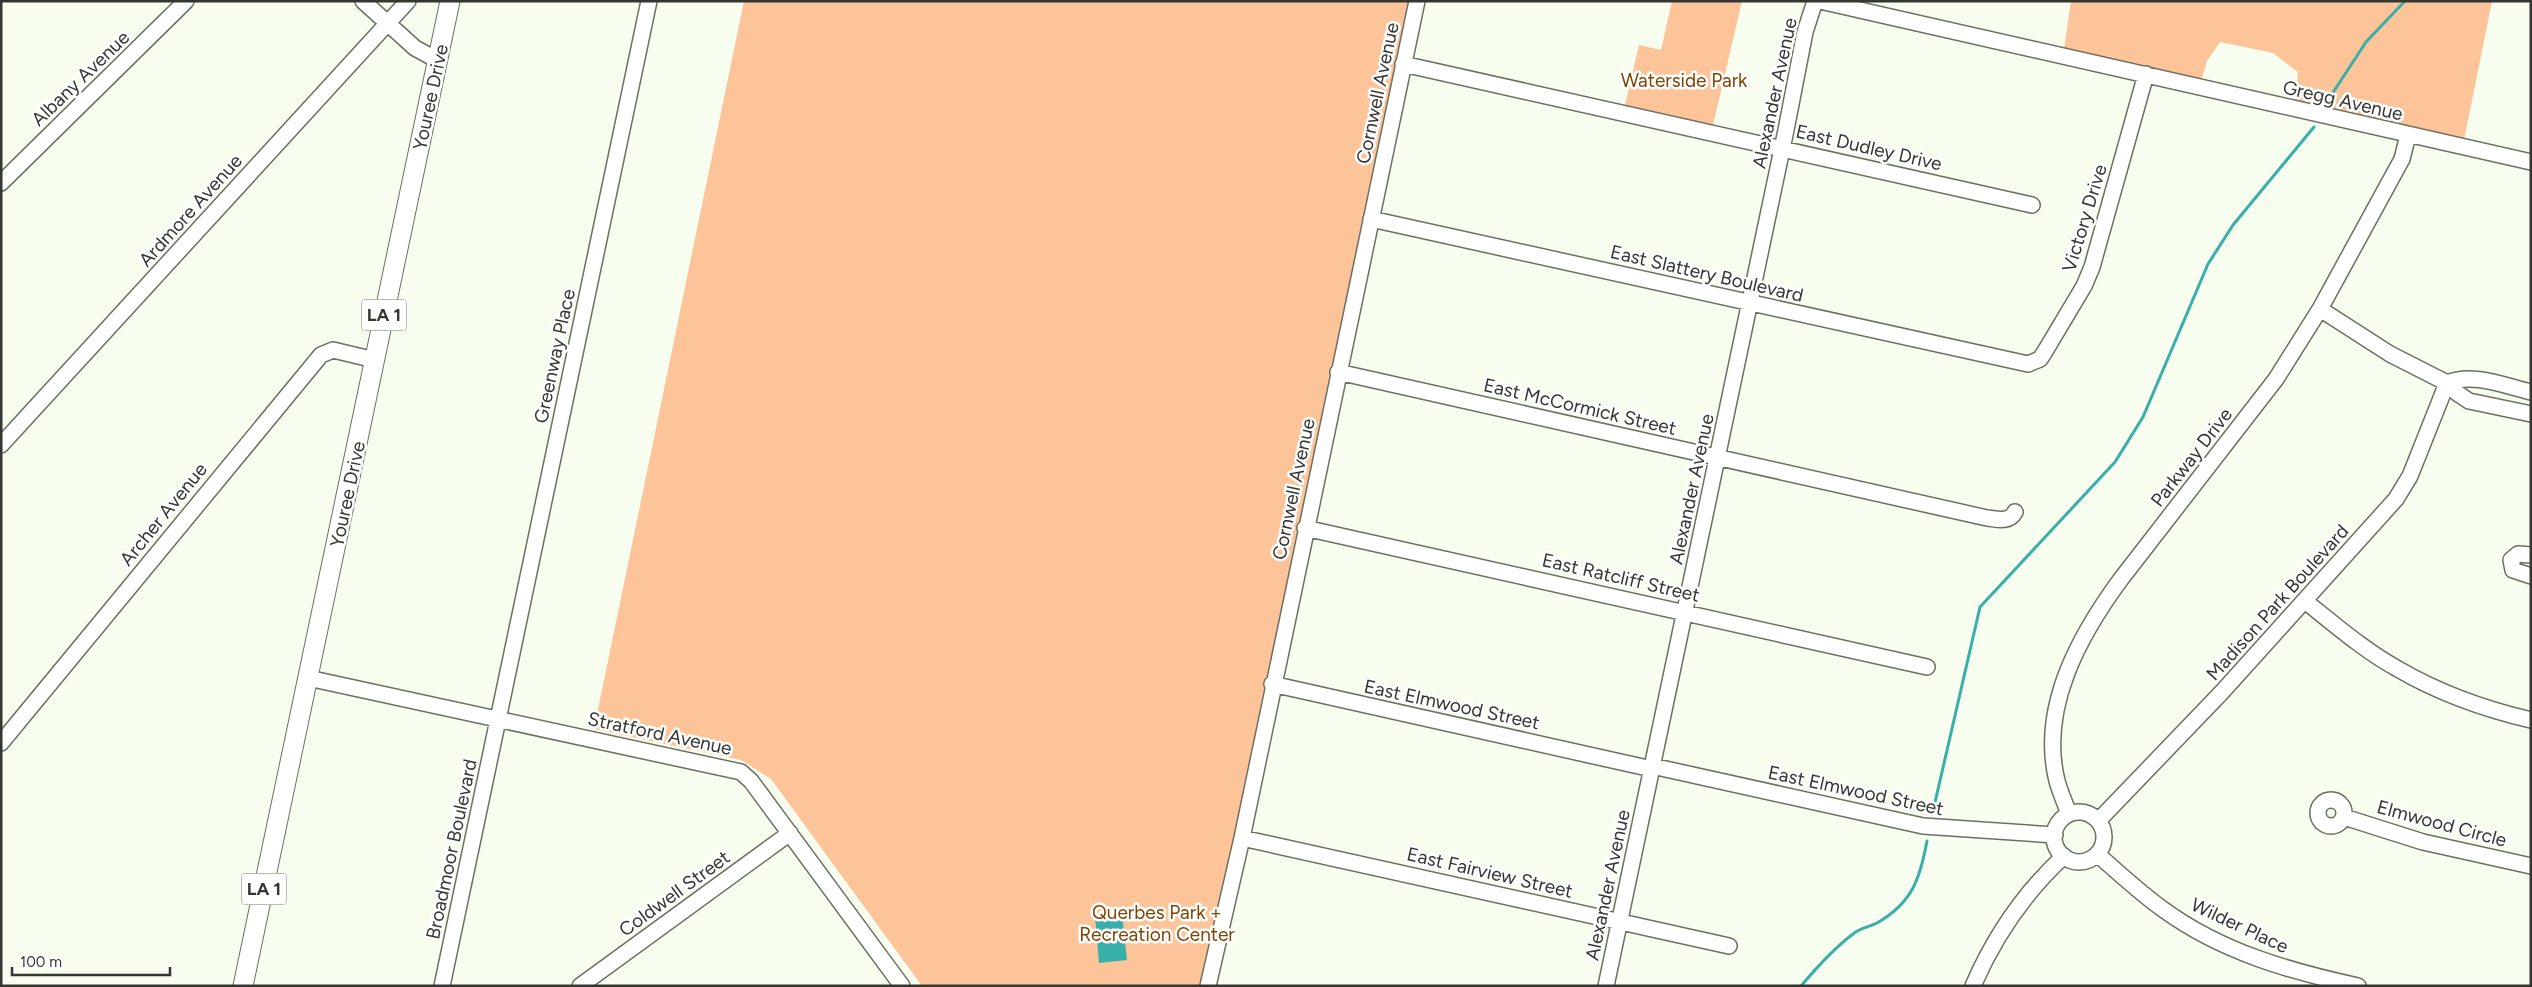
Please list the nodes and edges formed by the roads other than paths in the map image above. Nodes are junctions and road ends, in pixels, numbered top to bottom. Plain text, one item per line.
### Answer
1 (186, 1) edge
2 (363, 1) edge
3 (408, 1) edge
4 (450, 1) edge
5 (649, 1) edge
6 (1417, 1) edge
7 (1815, 1) edge
8 (1820, 1) edge
9 (388, 24) junction
10 (437, 60) junction
11 (1403, 64) junction
12 (2146, 74) junction
13 (2408, 135) junction
14 (1782, 149) junction
15 (2531, 162) edge
16 (1, 183) edge
17 (2032, 205) dead end
18 (1371, 218) junction
19 (1750, 303) junction
20 (2320, 309) junction
21 (375, 360) junction
22 (2034, 362) joint
23 (1338, 372) junction
24 (2447, 383) junction
25 (2531, 392) edge
26 (2531, 414) edge
27 (1, 445) edge
28 (1718, 457) junction
29 (2015, 512) dead end
30 (1305, 528) junction
31 (2531, 555) edge
32 (2531, 576) edge
33 (2305, 601) junction
34 (1685, 612) junction
35 (1927, 667) dead end
36 (308, 678) junction
37 (1272, 684) junction
38 (499, 720) junction
39 (2531, 720) edge
40 (1, 743) edge
41 (1652, 768) junction
42 (2069, 814) junction
43 (2344, 817) dead end
44 (2098, 820) junction
45 (790, 833) junction
46 (2055, 835) junction
47 (1242, 838) junction
48 (2097, 854) junction
49 (2064, 856) junction
50 (2531, 866) edge
51 (1619, 922) junction
52 (1729, 946) dead end
53 (896, 984) edge
54 (244, 986) edge
55 (442, 986) edge
56 (580, 986) edge
57 (1208, 986) edge
58 (1606, 986) edge
59 (1973, 986) edge
60 (2358, 986) edge

1 - 16 street, Albany Avenue
2 - 9 street
3 - 9 street, Ardmore Avenue
4 - 10 main road, Youree Drive / LA 1
5 - 38 street, Greenway Place
6 - 11 street, Cornwell Avenue
7 - 14 street, Alexander Avenue
8 - 12 street, Gregg Avenue
9 - 10 street
9 - 27 street, Ardmore Avenue
10 - 21 main road, Youree Drive / LA 1
11 - 14 street, East Dudley Drive
11 - 18 street, Cornwell Avenue
12 - 13 street, Gregg Avenue
12 - 22 street, Victory Drive
13 - 15 street, Gregg Avenue
13 - 20 street, Parkway Drive
14 - 17 street, East Dudley Drive
14 - 19 street, Alexander Avenue
18 - 19 street, East Slattery Boulevard
18 - 23 street, Cornwell Avenue
19 - 22 street, East Slattery Boulevard
19 - 28 street, Alexander Avenue
20 - 24 street
20 - 42 street, Parkway Drive
21 - 36 main road, Youree Drive / LA 1
21 - 40 street, Archer Avenue
23 - 28 street, East McCormick Street
23 - 30 street, Cornwell Avenue
24 - 25 street
24 - 26 street
24 - 33 street, Madison Park Boulevard
28 - 29 street, East McCormick Street
28 - 34 street, Alexander Avenue
30 - 34 street, East Ratcliff Street
30 - 37 street, Cornwell Avenue
31 - 32 street
33 - 39 street
33 - 44 street, Madison Park Boulevard
34 - 35 street, East Ratcliff Street
34 - 41 street, Alexander Avenue
36 - 38 street, Stratford Avenue
36 - 54 main road, Youree Drive / LA 1
37 - 41 street, East Elmwood Street
37 - 47 street, Cornwell Avenue
38 - 45 street, Stratford Avenue
38 - 55 street, Broadmoor Boulevard
41 - 46 street, East Elmwood Street
41 - 51 street, Alexander Avenue
42 - 44 street
42 - 46 street
43 - 50 street, Elmwood Circle
44 - 48 street
45 - 53 street, Stratford Avenue
45 - 56 street, Coldwell Street
46 - 49 street
47 - 51 street, East Fairview Street
47 - 57 street, Cornwell Avenue
48 - 49 street
48 - 60 street, Wilder Place
49 - 59 street
51 - 52 street, East Fairview Street
51 - 58 street, Alexander Avenue

